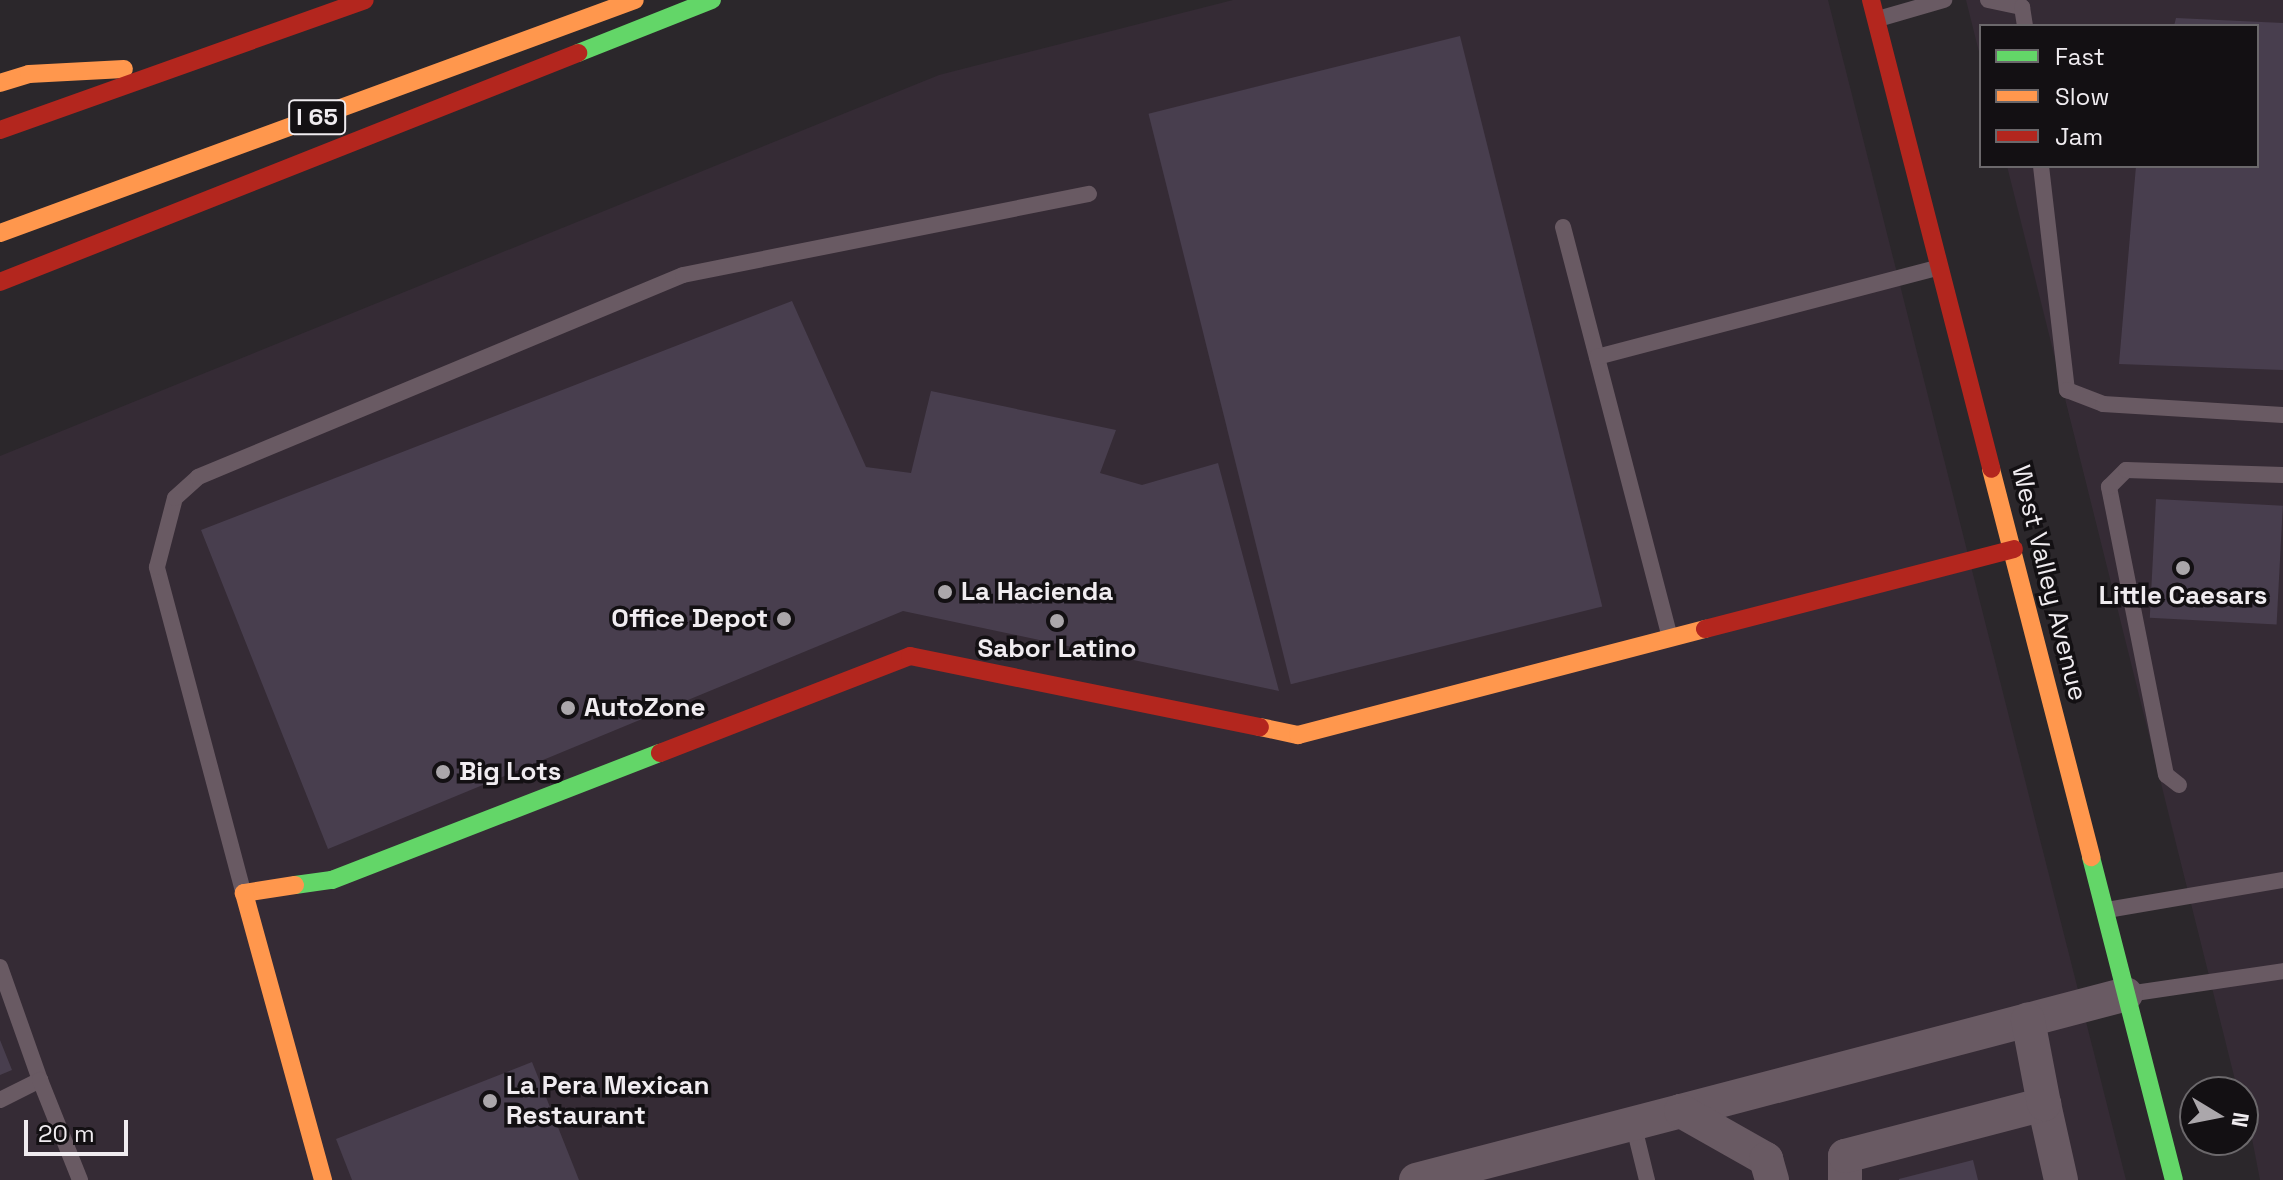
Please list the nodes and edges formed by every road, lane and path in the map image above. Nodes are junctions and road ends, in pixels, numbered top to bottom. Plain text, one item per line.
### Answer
1 (365, 0) edge
2 (635, 0) edge
3 (712, 0) edge
4 (1871, 0) edge
5 (1944, 0) edge
6 (1988, 0) edge
7 (1876, 19) junction
8 (2025, 24) edge
9 (167, 67) junction
10 (0, 83) edge
11 (0, 130) edge
12 (2041, 168) edge
13 (1089, 194) dead end
14 (1563, 227) dead end
15 (0, 233) edge
16 (1941, 267) junction
17 (0, 282) edge
18 (1597, 357) junction
19 (2283, 415) edge
20 (2283, 475) edge
21 (2014, 549) junction
22 (1670, 639) junction
23 (2179, 785) dead end
24 (2283, 880) edge
25 (244, 893) junction
26 (2105, 911) junction
27 (0, 967) edge
28 (2283, 971) edge
29 (2126, 994) junction
30 (2028, 1020) junction
31 (40, 1080) junction
32 (0, 1100) edge
33 (2044, 1104) junction
34 (1681, 1111) junction
35 (1633, 1123) junction
36 (1421, 1179) edge
37 (80, 1180) edge
38 (323, 1180) edge
39 (1647, 1180) edge
40 (1772, 1180) edge
41 (1845, 1180) edge
42 (2061, 1180) edge
43 (2174, 1180) edge

1 - 9 main road
2 - 15 main road, I 65
3 - 17 main road
4 - 7 main road, West Valley Avenue
5 - 7 lane
6 - 8 lane
7 - 16 main road, West Valley Avenue
9 - 10 main road
9 - 11 main road
12 - 19 lane
13 - 25 lane
14 - 18 lane
16 - 18 lane
16 - 21 main road, West Valley Avenue
18 - 22 lane
20 - 23 lane
21 - 22 main road
21 - 26 main road, West Valley Avenue
22 - 25 main road
24 - 26 lane
25 - 38 main road
26 - 29 main road, West Valley Avenue
27 - 31 lane
28 - 29 lane
29 - 30 street
29 - 43 main road, West Valley Avenue
30 - 33 street
30 - 34 street
31 - 32 lane
31 - 37 lane
33 - 41 street
33 - 42 street
34 - 35 street
34 - 40 street
35 - 36 street
35 - 39 lane

